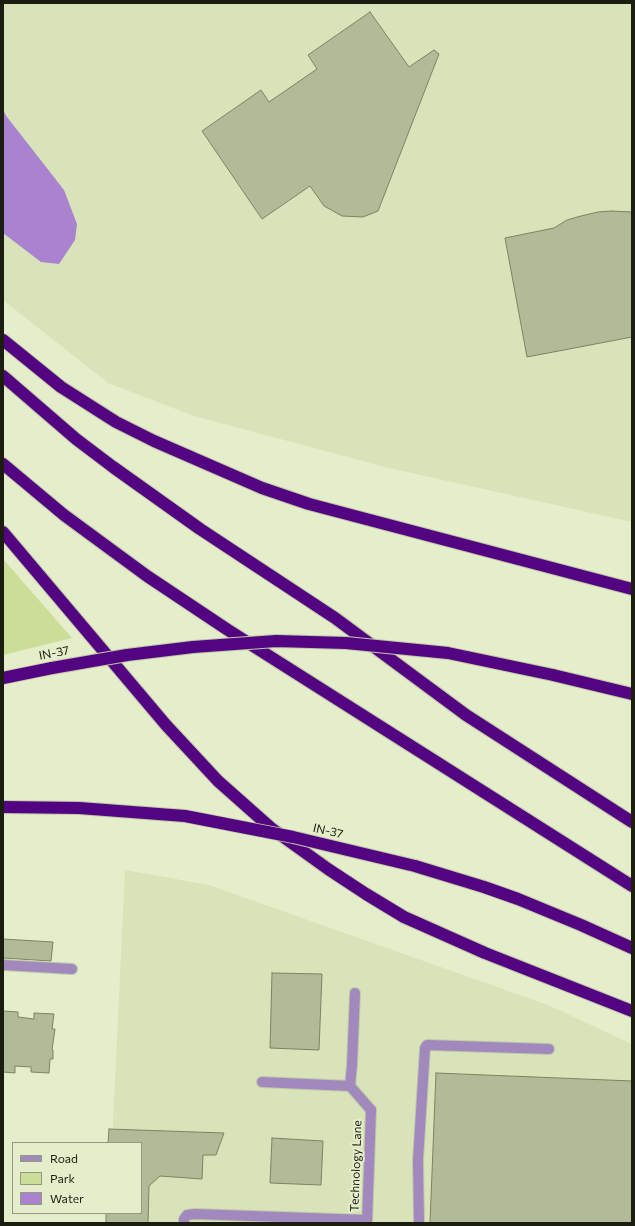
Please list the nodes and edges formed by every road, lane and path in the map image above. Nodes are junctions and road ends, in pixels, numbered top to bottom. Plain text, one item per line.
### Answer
1 (3, 340) edge
2 (3, 376) edge
3 (3, 464) edge
4 (3, 532) edge
5 (632, 589) edge
6 (3, 678) edge
7 (632, 694) edge
8 (3, 807) edge
9 (632, 822) edge
10 (632, 886) edge
11 (632, 948) edge
12 (3, 965) edge
13 (72, 969) dead end
14 (355, 993) dead end
15 (632, 1011) edge
16 (550, 1049) dead end
17 (262, 1082) dead end
18 (350, 1086) junction
19 (321, 1221) edge
20 (367, 1221) edge
21 (184, 1223) edge
22 (419, 1223) edge

1 - 5 highway
2 - 9 highway
3 - 10 highway
4 - 15 highway
6 - 7 highway, IN-37, bridge
8 - 11 highway, IN-37, bridge
12 - 13 street
14 - 18 street
16 - 22 street
17 - 18 street
18 - 20 street, Technology Lane
19 - 20 street
19 - 21 street

